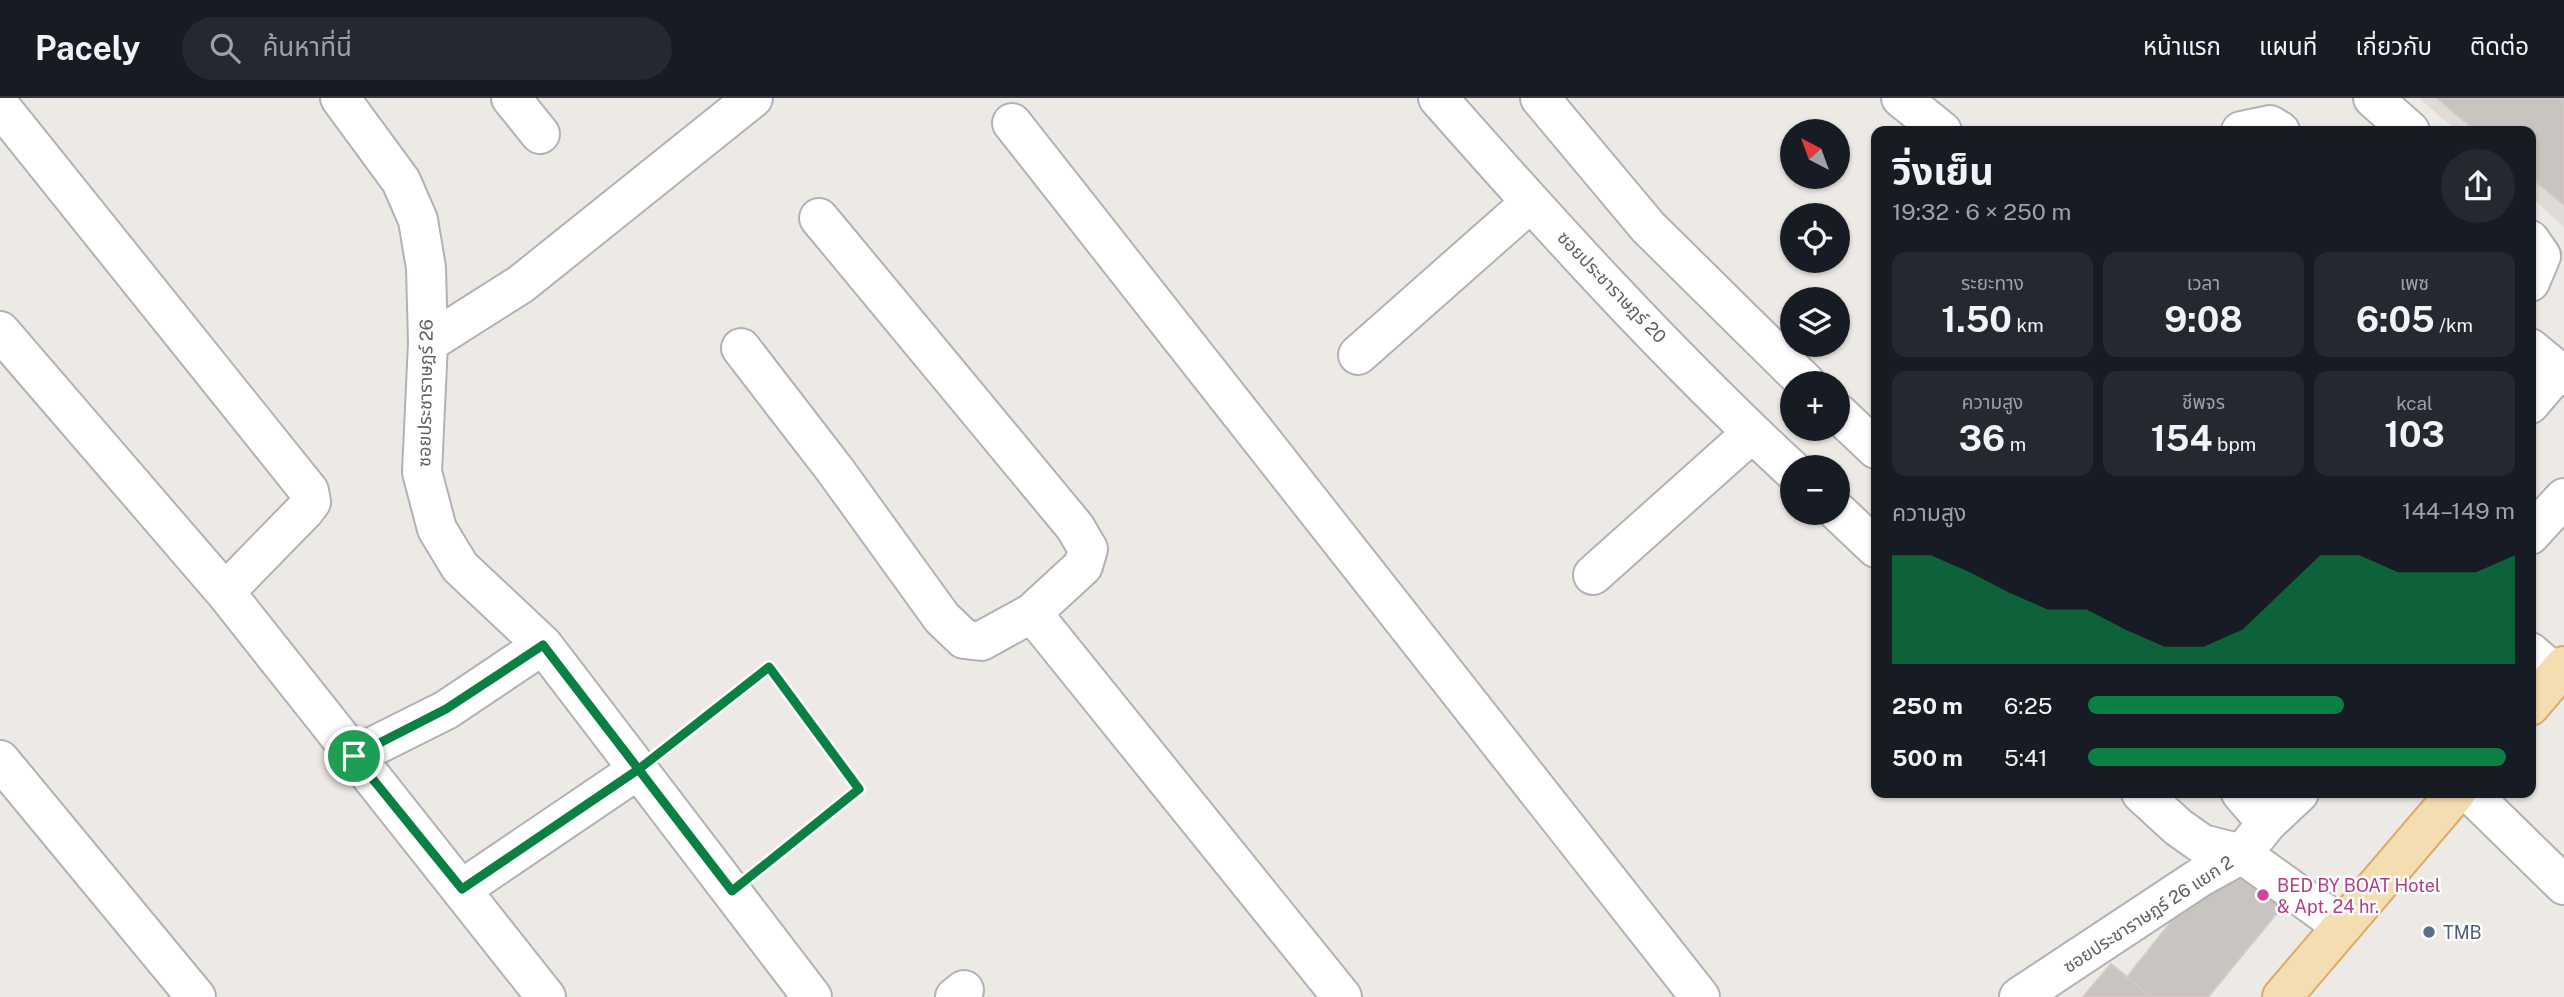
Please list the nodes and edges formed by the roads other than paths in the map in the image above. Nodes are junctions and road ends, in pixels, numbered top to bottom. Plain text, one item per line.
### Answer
1 (340, 98) edge
2 (511, 98) edge
3 (753, 98) edge
4 (1438, 98) edge
5 (1540, 98) edge
6 (1901, 98) edge
7 (2373, 98) edge
8 (0, 106) edge
9 (1012, 123) dead end
10 (1936, 126) edge
11 (2404, 126) edge
12 (540, 134) dead end
13 (1530, 203) junction
14 (819, 218) dead end
15 (2536, 249) edge
16 (2536, 268) edge
17 (0, 331) edge
18 (428, 343) junction
19 (741, 348) dead end
20 (1357, 355) dead end
21 (2551, 365) edge
22 (1794, 371) edge
23 (2536, 393) edge
24 (1850, 424) edge
25 (1752, 433) junction
26 (1871, 444) edge
27 (1780, 459) edge
28 (2564, 498) edge
29 (1850, 523) edge
30 (2536, 528) edge
31 (1871, 543) edge
32 (1593, 575) dead end
33 (225, 592) junction
34 (1032, 613) junction
35 (543, 645) junction
36 (2550, 664) edge
37 (2536, 693) edge
38 (354, 756) junction
39 (0, 760) edge
40 (639, 769) junction
41 (2146, 798) edge
42 (2245, 798) edge
43 (2294, 798) edge
44 (2452, 798) edge
45 (2475, 798) edge
46 (2266, 823) junction
47 (2242, 854) junction
48 (2564, 885) edge
49 (462, 889) junction
50 (2342, 926) junction
51 (196, 997) edge
52 (546, 997) edge
53 (812, 997) edge
54 (1342, 997) edge
55 (1700, 997) edge
56 (2019, 997) edge
57 (2283, 997) edge

1 - 18 street, ซอยประชาราษฎร์ 26
2 - 12 street
3 - 18 street
4 - 13 street, ซอยประชาราษฎร์ 20
5 - 22 street
6 - 10 street
7 - 11 street
8 - 33 street
9 - 55 street
13 - 20 street
13 - 25 street, ซอยประชาราษฎร์ 20
14 - 34 street
15 - 16 street
17 - 33 street
18 - 35 street, ซอยประชาราษฎร์ 26
19 - 34 street
21 - 23 street
24 - 26 street
25 - 27 street, ซอยประชาราษฎร์ 20
25 - 32 street
28 - 30 street
29 - 31 street
33 - 38 street
34 - 54 street
35 - 38 street
35 - 40 street, ซอยประชาราษฎร์ 26
36 - 37 main road
38 - 49 street
39 - 51 street
40 - 49 street
40 - 53 street, ซอยประชาราษฎร์ 26
41 - 47 street
42 - 46 street
43 - 46 street, ซอยประชาราษฎร์ 26 แยก 2
44 - 50 main road
45 - 48 street
46 - 47 street, ซอยประชาราษฎร์ 26 แยก 2
47 - 50 street
47 - 56 street, ซอยประชาราษฎร์ 26 แยก 2
49 - 52 street
50 - 57 main road

